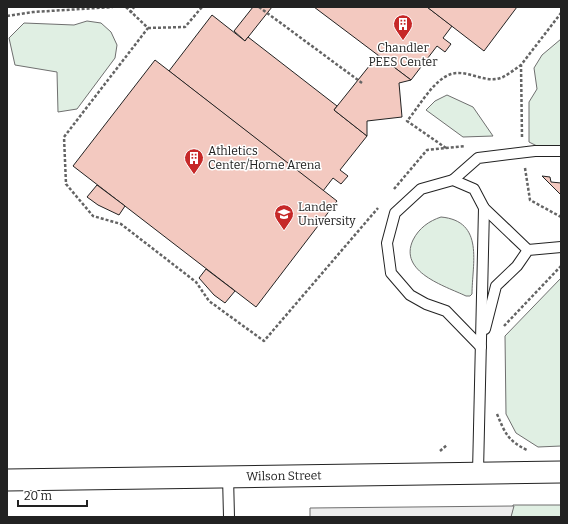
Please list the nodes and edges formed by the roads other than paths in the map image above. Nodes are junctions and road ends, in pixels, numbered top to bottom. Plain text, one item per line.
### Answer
1 (561, 151) edge
2 (453, 180) junction
3 (484, 208) junction
4 (561, 247) edge
5 (528, 250) junction
6 (481, 347) junction
7 (478, 472) junction
8 (561, 472) edge
9 (228, 476) junction
10 (7, 480) edge
11 (229, 517) edge

1 - 2 lane
2 - 3 lane
2 - 6 lane
3 - 5 lane
3 - 6 lane
4 - 5 lane
5 - 6 lane
6 - 7 lane
7 - 8 street, Wilson Street
7 - 9 street, Wilson Street
9 - 10 street, Wilson Street
9 - 11 lane

